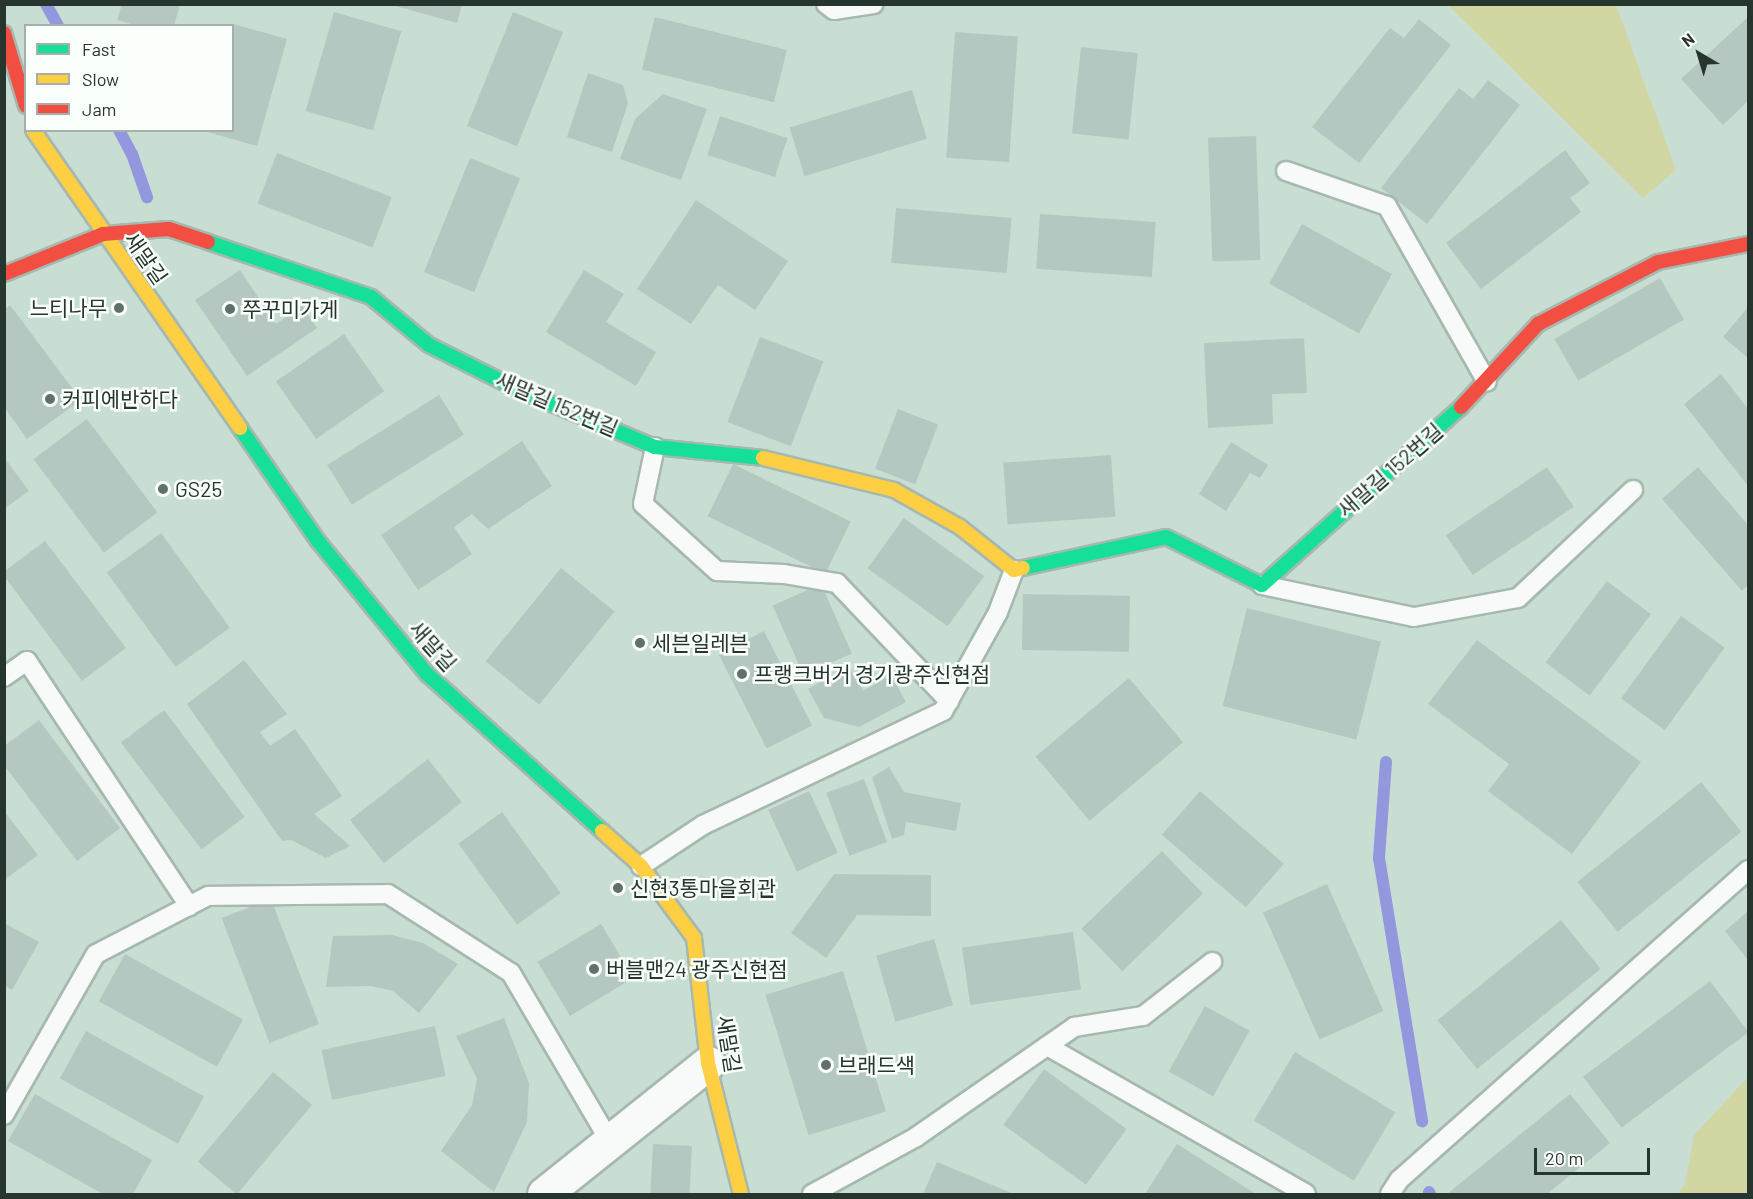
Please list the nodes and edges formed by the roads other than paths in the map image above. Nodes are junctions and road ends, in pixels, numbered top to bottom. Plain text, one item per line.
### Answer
1 (826, 4) edge
2 (874, 4) edge
3 (4, 33) edge
4 (24, 99) edge
5 (34, 132) edge
6 (1286, 171) dead end
7 (103, 234) junction
8 (1749, 244) edge
9 (4, 274) edge
10 (1488, 382) junction
11 (655, 447) junction
12 (1633, 490) dead end
13 (1014, 570) junction
14 (1262, 585) junction
15 (4, 677) edge
16 (949, 701) junction
17 (640, 866) junction
18 (1749, 870) edge
19 (189, 906) junction
20 (1212, 962) dead end
21 (1047, 1046) junction
22 (708, 1063) junction
23 (4, 1115) edge
24 (610, 1142) junction
25 (544, 1194) edge
26 (741, 1194) edge
27 (812, 1194) edge
28 (1306, 1194) edge
29 (1390, 1194) edge

1 - 2 lane
3 - 4 street
5 - 7 street, 새말길
6 - 10 lane
7 - 9 street, 새말길 152번길
7 - 11 street, 새말길 152번길
7 - 17 street, 새말길
8 - 10 street, 새말길 152번길
10 - 14 street, 새말길 152번길
11 - 13 street, 새말길 152번길
11 - 16 lane
12 - 14 lane
13 - 14 street
13 - 16 lane
15 - 19 lane
16 - 17 lane
17 - 22 street, 새말길
18 - 29 lane
19 - 23 lane
19 - 24 lane
20 - 21 lane
21 - 27 lane
21 - 28 lane
22 - 24 street
22 - 26 street, 새말길
24 - 25 street

